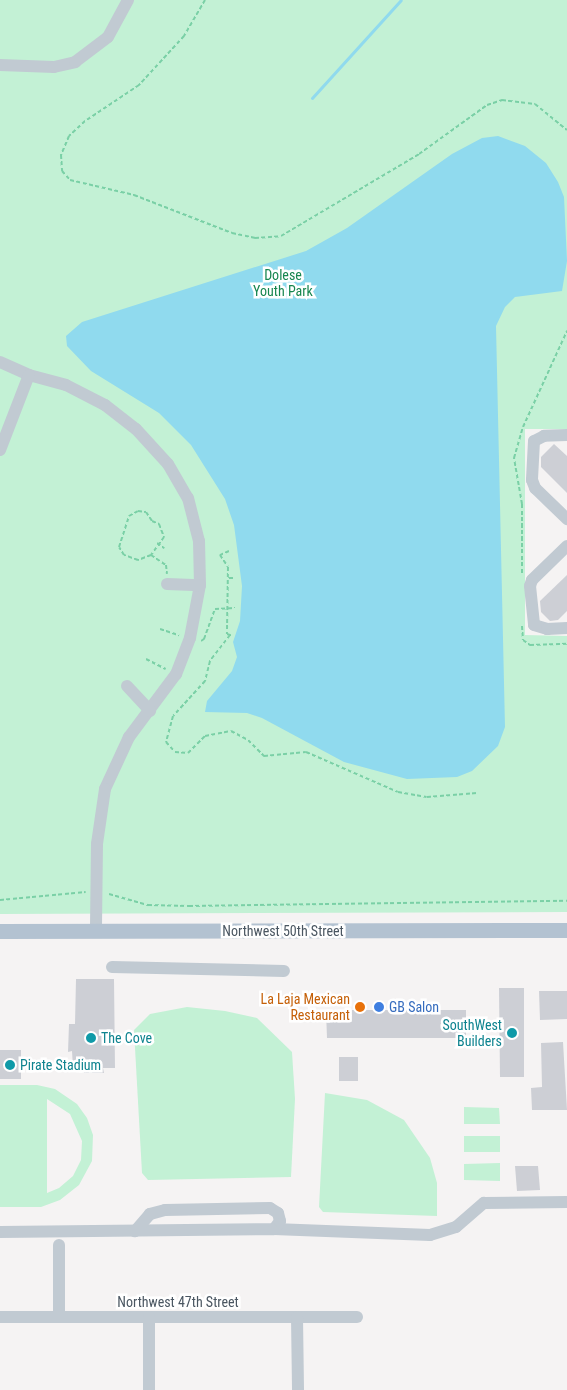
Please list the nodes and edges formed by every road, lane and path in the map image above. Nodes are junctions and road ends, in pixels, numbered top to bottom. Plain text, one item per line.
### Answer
1 (128, 0) edge
2 (205, 0) edge
3 (0, 65) edge
4 (567, 130) edge
5 (567, 331) edge
6 (0, 362) edge
7 (29, 375) junction
8 (567, 435) edge
9 (0, 450) edge
10 (136, 507) dead end
11 (138, 511) junction
12 (567, 519) edge
13 (157, 543) junction
14 (567, 546) edge
15 (164, 548) dead end
16 (230, 551) dead end
17 (151, 555) junction
18 (228, 578) junction
19 (235, 578) dead end
20 (522, 580) dead end
21 (167, 584) joint
22 (200, 585) junction
23 (235, 608) dead end
24 (228, 609) junction
25 (522, 618) dead end
26 (567, 628) edge
27 (567, 644) edge
28 (146, 659) dead end
29 (176, 674) junction
30 (127, 686) dead end
31 (150, 711) junction
32 (477, 793) dead end
33 (85, 892) dead end
34 (105, 894) dead end
35 (0, 900) edge
36 (567, 901) edge
37 (567, 930) edge
38 (0, 931) edge
39 (96, 932) junction
40 (112, 967) dead end
41 (284, 971) dead end
42 (567, 1202) edge
43 (274, 1229) junction
44 (135, 1231) junction
45 (0, 1232) edge
46 (59, 1245) dead end
47 (0, 1317) edge
48 (59, 1317) junction
49 (149, 1317) junction
50 (297, 1317) junction
51 (357, 1317) dead end
52 (149, 1390) edge
53 (298, 1390) edge

1 - 3 street
2 - 4 path
5 - 20 path
6 - 7 street
7 - 9 street
7 - 22 street
8 - 12 street
10 - 11 path
11 - 13 path
11 - 17 path
13 - 15 path
13 - 17 path
14 - 26 street
16 - 18 path
17 - 21 path
18 - 19 path
18 - 24 path
21 - 22 street
22 - 29 street
23 - 24 path
24 - 32 path
25 - 27 path
28 - 29 path
29 - 31 street
30 - 31 street
31 - 39 street
33 - 35 path
34 - 36 path
37 - 39 main road, Northwest 50th Street
38 - 39 main road, Northwest 50th Street
40 - 41 street
42 - 43 street
43 - 44 street
43 - 44 street
44 - 45 street
46 - 48 street
47 - 48 street, Northwest 47th Street
48 - 49 street, Northwest 47th Street
49 - 50 street, Northwest 47th Street
49 - 52 street
50 - 51 street, Northwest 47th Street
50 - 53 street

